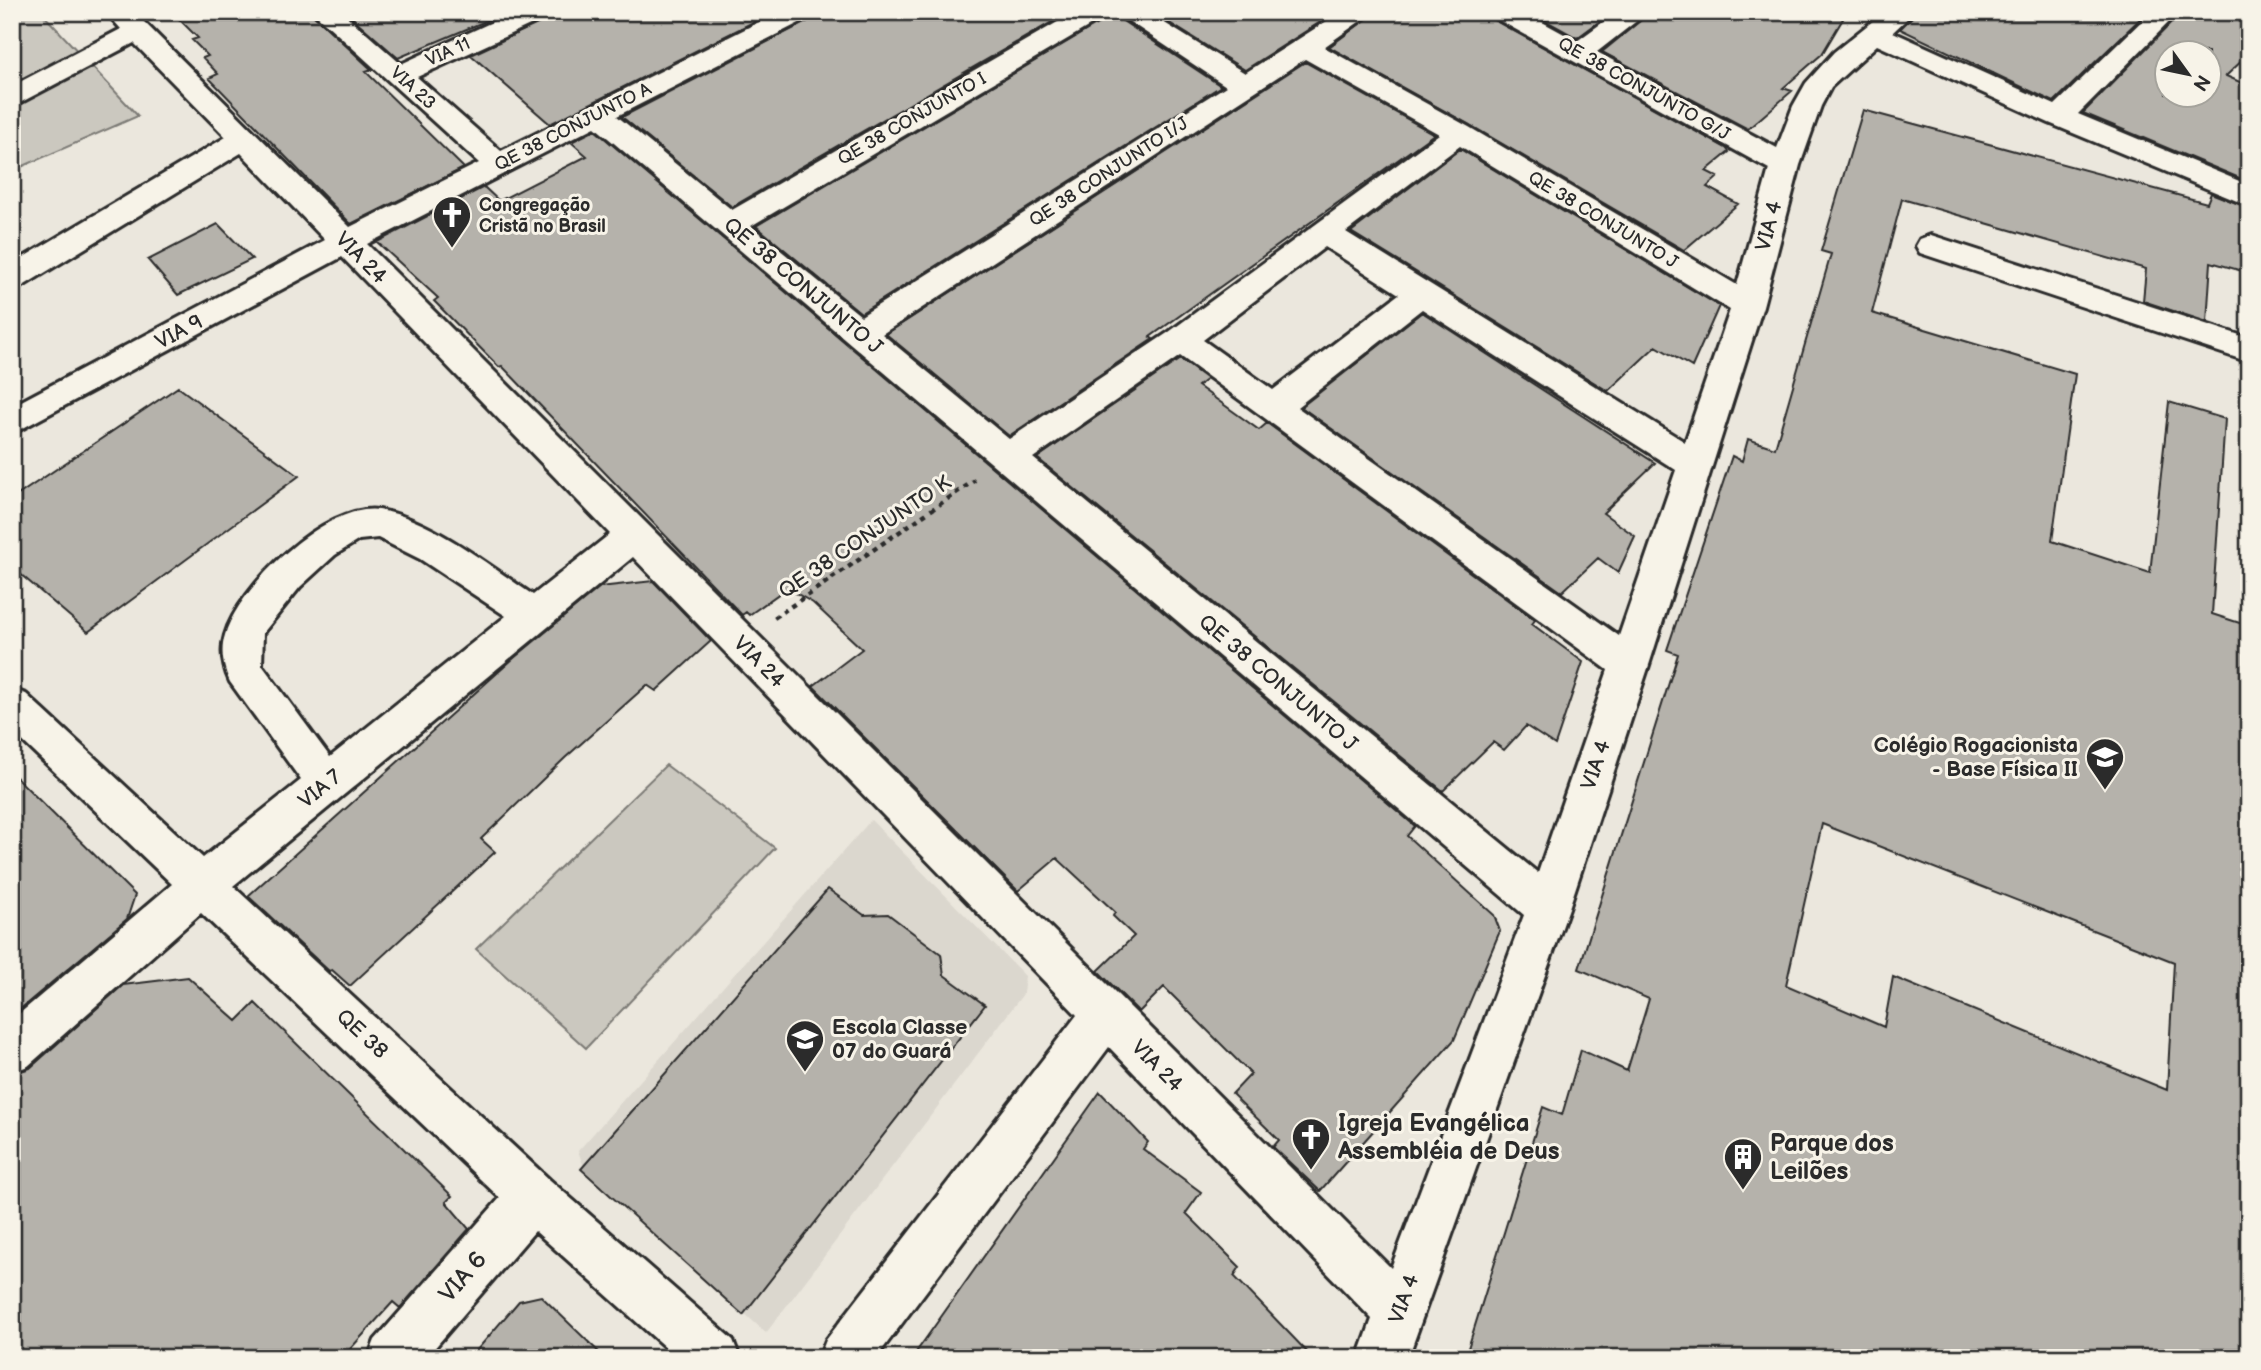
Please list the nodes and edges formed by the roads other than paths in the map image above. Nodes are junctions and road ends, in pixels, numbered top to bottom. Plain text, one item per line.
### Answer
1 (326, 12) edge
2 (536, 12) edge
3 (800, 12) edge
4 (1094, 12) edge
5 (1128, 12) edge
6 (1360, 12) edge
7 (1504, 12) edge
8 (1635, 12) edge
9 (1901, 12) edge
10 (2166, 12) edge
11 (128, 22) edge
12 (1876, 34) junction
13 (1303, 47) junction
14 (1578, 53) junction
15 (399, 75) junction
16 (1244, 85) junction
17 (12, 98) edge
18 (598, 115) junction
19 (2059, 117) junction
20 (1460, 133) junction
21 (244, 139) junction
22 (499, 165) junction
23 (1785, 165) junction
24 (2249, 196) edge
25 (730, 225) junction
26 (1325, 233) junction
27 (346, 243) junction
28 (1931, 246) dead end
29 (12, 278) edge
30 (1419, 293) junction
31 (1747, 306) junction
32 (859, 333) junction
33 (1180, 340) junction
34 (2249, 350) edge
35 (1273, 407) junction
36 (12, 421) edge
37 (1008, 457) junction
38 (1695, 465) junction
39 (634, 535) junction
40 (534, 615) junction
41 (1629, 665) junction
42 (12, 706) edge
43 (327, 784) junction
44 (203, 884) junction
45 (1548, 908) junction
46 (1106, 1014) junction
47 (12, 1049) edge
48 (533, 1197) junction
49 (1399, 1312) junction
50 (393, 1358) edge
51 (715, 1358) edge
52 (844, 1358) edge
53 (1383, 1358) edge

1 - 15 street, VIA 23
2 - 15 street, VIA 11
3 - 18 street, QE 38 CONJUNTO A
4 - 25 street, QE 38 CONJUNTO I
5 - 16 street
6 - 13 street, QE 38 CONJUNTO I/J
7 - 14 street, QE 38 CONJUNTO G/J
8 - 14 street
9 - 12 street, VIA 4
10 - 19 street
11 - 17 street
11 - 21 street, VIA 24
12 - 19 street
12 - 23 street, VIA 4
13 - 16 street, QE 38 CONJUNTO I/J
13 - 20 street, QE 38 CONJUNTO J
14 - 23 street, QE 38 CONJUNTO G/J
15 - 22 street, VIA 23
16 - 32 street, QE 38 CONJUNTO I/J
18 - 22 street, QE 38 CONJUNTO A
18 - 25 street, QE 38 CONJUNTO J
19 - 24 street
20 - 26 street
20 - 31 street, QE 38 CONJUNTO J
21 - 27 street, VIA 24
21 - 29 street
22 - 27 street, QE 38 CONJUNTO A
23 - 31 street, VIA 4
25 - 32 street, QE 38 CONJUNTO J
26 - 30 street
26 - 33 street
27 - 36 street, VIA 9
27 - 39 street, VIA 24
28 - 34 street
30 - 35 street
30 - 38 street
31 - 38 street, VIA 4
32 - 37 street, QE 38 CONJUNTO J
33 - 35 street
33 - 37 street
35 - 41 street
37 - 45 street, QE 38 CONJUNTO J
38 - 41 street, VIA 4
39 - 40 street, VIA 7
39 - 46 street, VIA 24
40 - 43 street, VIA 7
40 - 43 street
41 - 45 street, VIA 4
42 - 44 street, QE 38
43 - 44 street, VIA 7
44 - 47 street, VIA 7
44 - 48 street, QE 38
45 - 49 street, VIA 4
46 - 49 street, VIA 24
46 - 52 street
48 - 50 street, VIA 6
48 - 51 street, QE 38
49 - 53 street, VIA 4

